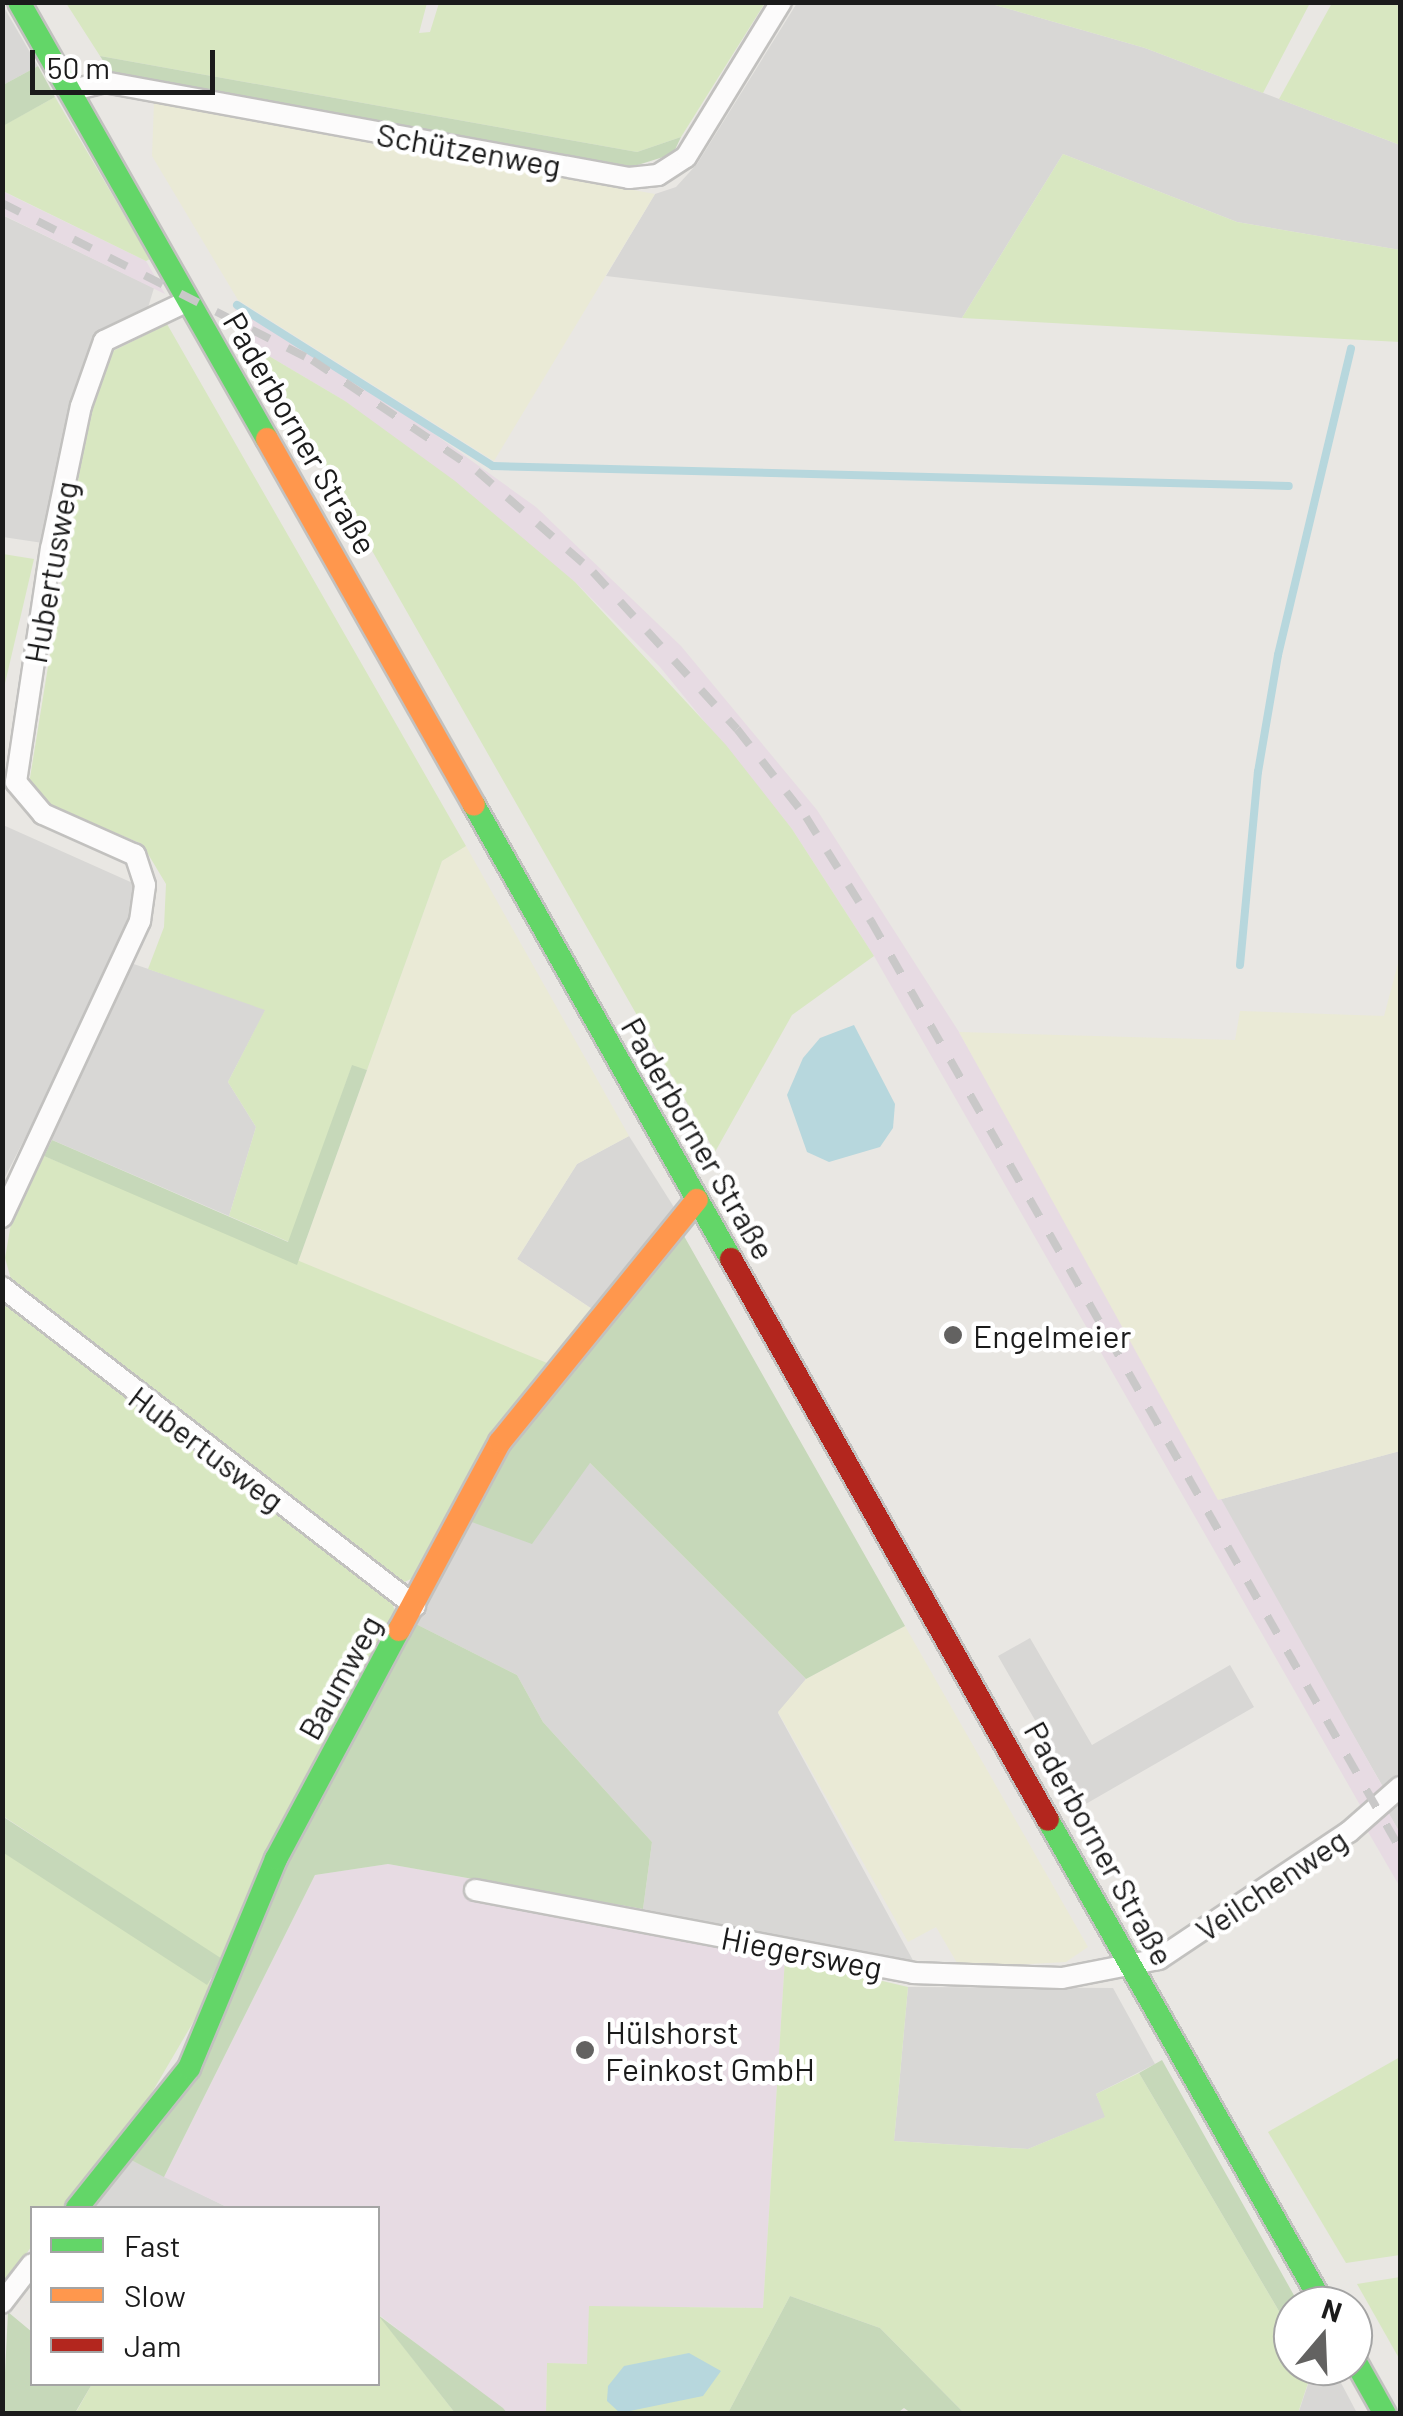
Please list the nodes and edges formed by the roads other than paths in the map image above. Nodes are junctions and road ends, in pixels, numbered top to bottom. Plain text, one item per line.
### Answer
1 (20, 2) edge
2 (781, 2) edge
3 (69, 90) junction
4 (188, 301) junction
5 (697, 1200) junction
6 (2, 1217) edge
7 (2, 1286) edge
8 (415, 1606) junction
9 (1400, 1787) edge
10 (474, 1890) dead end
11 (1132, 1967) junction
12 (79, 2206) edge
13 (30, 2267) edge
14 (1313, 2286) edge
15 (2, 2303) edge
16 (1369, 2386) edge
17 (1385, 2414) edge

1 - 3 main road, Paderborner Straße
2 - 3 street, Schützenweg
3 - 4 main road, Paderborner Straße
4 - 5 main road, Paderborner Straße
4 - 6 street, Hubertusweg
5 - 8 main road, Baumweg
5 - 11 main road, Paderborner Straße
7 - 8 street, Hubertusweg
8 - 12 main road, Baumweg
9 - 11 street, Veilchenweg
10 - 11 street, Hiegersweg
11 - 14 main road, Paderborner Straße
13 - 15 street
16 - 17 main road

